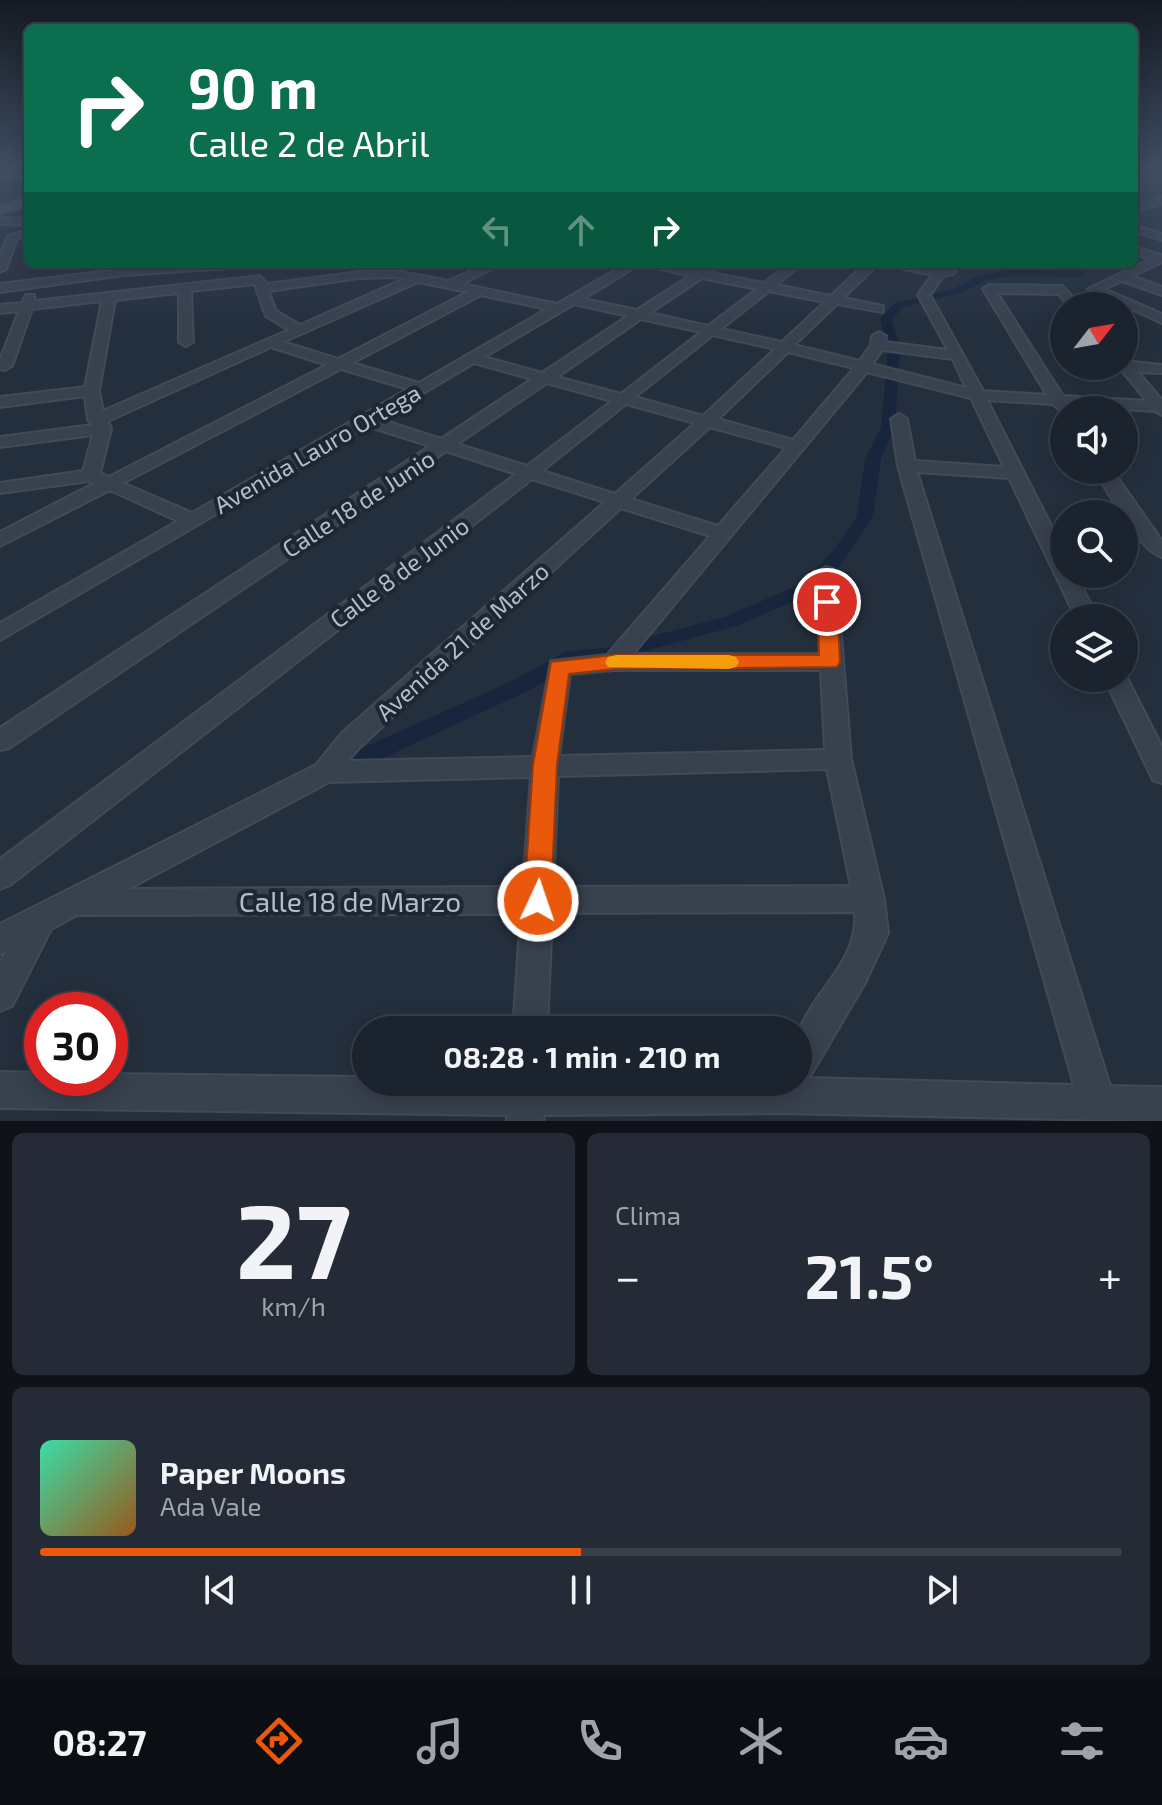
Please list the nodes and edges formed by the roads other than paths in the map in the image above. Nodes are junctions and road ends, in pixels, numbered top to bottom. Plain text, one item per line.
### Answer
1 (2, 220) edge
2 (24, 222) edge
3 (1138, 229) edge
4 (24, 234) edge
5 (1160, 234) edge
6 (1138, 251) edge
7 (1161, 259) edge
8 (186, 268) edge
9 (396, 268) edge
10 (401, 268) edge
11 (403, 268) edge
12 (487, 268) edge
13 (627, 268) edge
14 (668, 268) edge
15 (709, 268) edge
16 (791, 268) edge
17 (868, 268) edge
18 (910, 268) edge
19 (950, 268) edge
20 (0, 269) edge
21 (939, 273) junction
22 (699, 274) junction
23 (419, 277) junction
24 (1123, 277) junction
25 (34, 284) junction
26 (453, 284) junction
27 (766, 287) junction
28 (0, 288) edge
29 (262, 288) junction
30 (185, 289) junction
31 (394, 290) junction
32 (480, 291) junction
33 (1162, 291) edge
34 (1064, 292) edge
35 (109, 297) junction
36 (836, 301) junction
37 (567, 304) junction
38 (27, 306) junction
39 (0, 309) edge
40 (879, 309) dead end
41 (640, 315) junction
42 (1162, 319) edge
43 (301, 330) junction
44 (710, 331) junction
45 (186, 342) dead end
46 (271, 343) junction
47 (785, 347) junction
48 (958, 356) junction
49 (471, 358) junction
50 (23, 364) dead end
51 (342, 365) junction
52 (3, 366) edge
53 (864, 366) junction
54 (1138, 367) edge
55 (1162, 369) edge
56 (546, 378) junction
57 (1137, 380) edge
58 (89, 385) junction
59 (420, 388) junction
60 (978, 395) junction
61 (1055, 396) edge
62 (623, 399) junction
63 (0, 402) edge
64 (1050, 405) edge
65 (1138, 408) edge
66 (1161, 408) edge
67 (899, 419) dead end
68 (364, 420) junction
69 (707, 421) junction
70 (99, 425) junction
71 (0, 442) edge
72 (445, 446) junction
73 (798, 446) junction
74 (907, 466) junction
75 (529, 473) junction
76 (1016, 473) junction
77 (91, 475) junction
78 (110, 482) junction
79 (1112, 484) edge
80 (0, 488) edge
81 (619, 501) junction
82 (193, 521) junction
83 (723, 534) junction
84 (0, 540) edge
85 (1050, 542) edge
86 (1162, 551) edge
87 (826, 573) dead end
88 (0, 633) edge
89 (624, 650) junction
90 (830, 662) junction
91 (1123, 692) edge
92 (0, 741) edge
93 (838, 759) junction
94 (545, 765) junction
95 (325, 772) junction
96 (1162, 773) edge
97 (0, 876) edge
98 (869, 899) junction
99 (538, 901) junction
100 (72, 902) junction
101 (40, 919) junction
102 (0, 940) edge
103 (0, 995) edge
104 (531, 1016) edge
105 (812, 1042) edge
106 (812, 1083) edge
107 (0, 1090) edge
108 (581, 1096) edge
109 (526, 1100) edge
110 (1162, 1105) edge
111 (1100, 1112) edge

1 - 2 street
3 - 5 street
4 - 20 street
6 - 7 street
7 - 24 street
8 - 25 street
9 - 29 street
10 - 31 street
11 - 23 street
12 - 26 street
13 - 37 street, Avenida Lauro Ortega
14 - 22 street
15 - 22 street, Calle 18 de Junio
16 - 27 street, Calle 8 de Junio
17 - 36 street, Avenida 21 de Marzo
18 - 21 street
19 - 21 street
21 - 48 street
22 - 27 street
22 - 41 street, Calle 18 de Junio
23 - 26 street
23 - 31 street
24 - 33 street
24 - 42 street
25 - 28 street
25 - 38 street
26 - 32 street
27 - 36 street
27 - 44 street, Calle 8 de Junio
29 - 30 street
29 - 43 street
30 - 35 street
30 - 45 street
31 - 43 street
32 - 37 street
32 - 51 street
34 - 61 street
35 - 38 street
35 - 58 street
36 - 40 street
36 - 47 street, Avenida 21 de Marzo
37 - 41 street
37 - 49 street, Avenida Lauro Ortega
38 - 39 street
38 - 52 street
41 - 44 street
41 - 56 street, Calle 18 de Junio
43 - 46 street
44 - 47 street
44 - 62 street, Calle 8 de Junio
46 - 51 street
46 - 70 street
47 - 53 street
47 - 69 street, Avenida 21 de Marzo
48 - 53 street
48 - 60 street
49 - 56 street
49 - 59 street, Avenida Lauro Ortega
50 - 52 street
51 - 59 street
51 - 78 street
53 - 60 street
53 - 73 street
54 - 55 street
56 - 62 street
56 - 72 street, Calle 18 de Junio
57 - 66 street
58 - 63 street
58 - 70 street
59 - 68 street, Avenida Lauro Ortega
60 - 64 street
60 - 76 street
62 - 69 street
62 - 75 street, Calle 8 de Junio
65 - 66 street
67 - 74 street
68 - 72 street
68 - 82 street, Avenida Lauro Ortega
69 - 73 street
69 - 81 street, Avenida 21 de Marzo
70 - 71 street
70 - 77 street
72 - 75 street
72 - 92 street, Calle 18 de Junio
73 - 83 street
74 - 76 street
74 - 111 street
75 - 81 street
75 - 97 street, Calle 8 de Junio
76 - 85 street
77 - 78 street
77 - 80 street
78 - 82 street
78 - 84 street
79 - 86 street
81 - 83 street
81 - 95 street, Avenida 21 de Marzo
82 - 88 street, Avenida Lauro Ortega
83 - 89 street
87 - 90 street
89 - 90 street
89 - 94 street
90 - 93 street
91 - 96 street
93 - 94 street
93 - 98 street
94 - 95 street
94 - 99 street
95 - 100 street, Avenida 21 de Marzo
98 - 99 street, Calle 18 de Marzo
98 - 105 street
99 - 100 street, Calle 18 de Marzo
99 - 104 street
100 - 101 street, Avenida 21 de Marzo
101 - 102 street, Avenida 21 de Marzo
101 - 103 street
106 - 111 street
107 - 109 street
108 - 109 street
110 - 111 street

